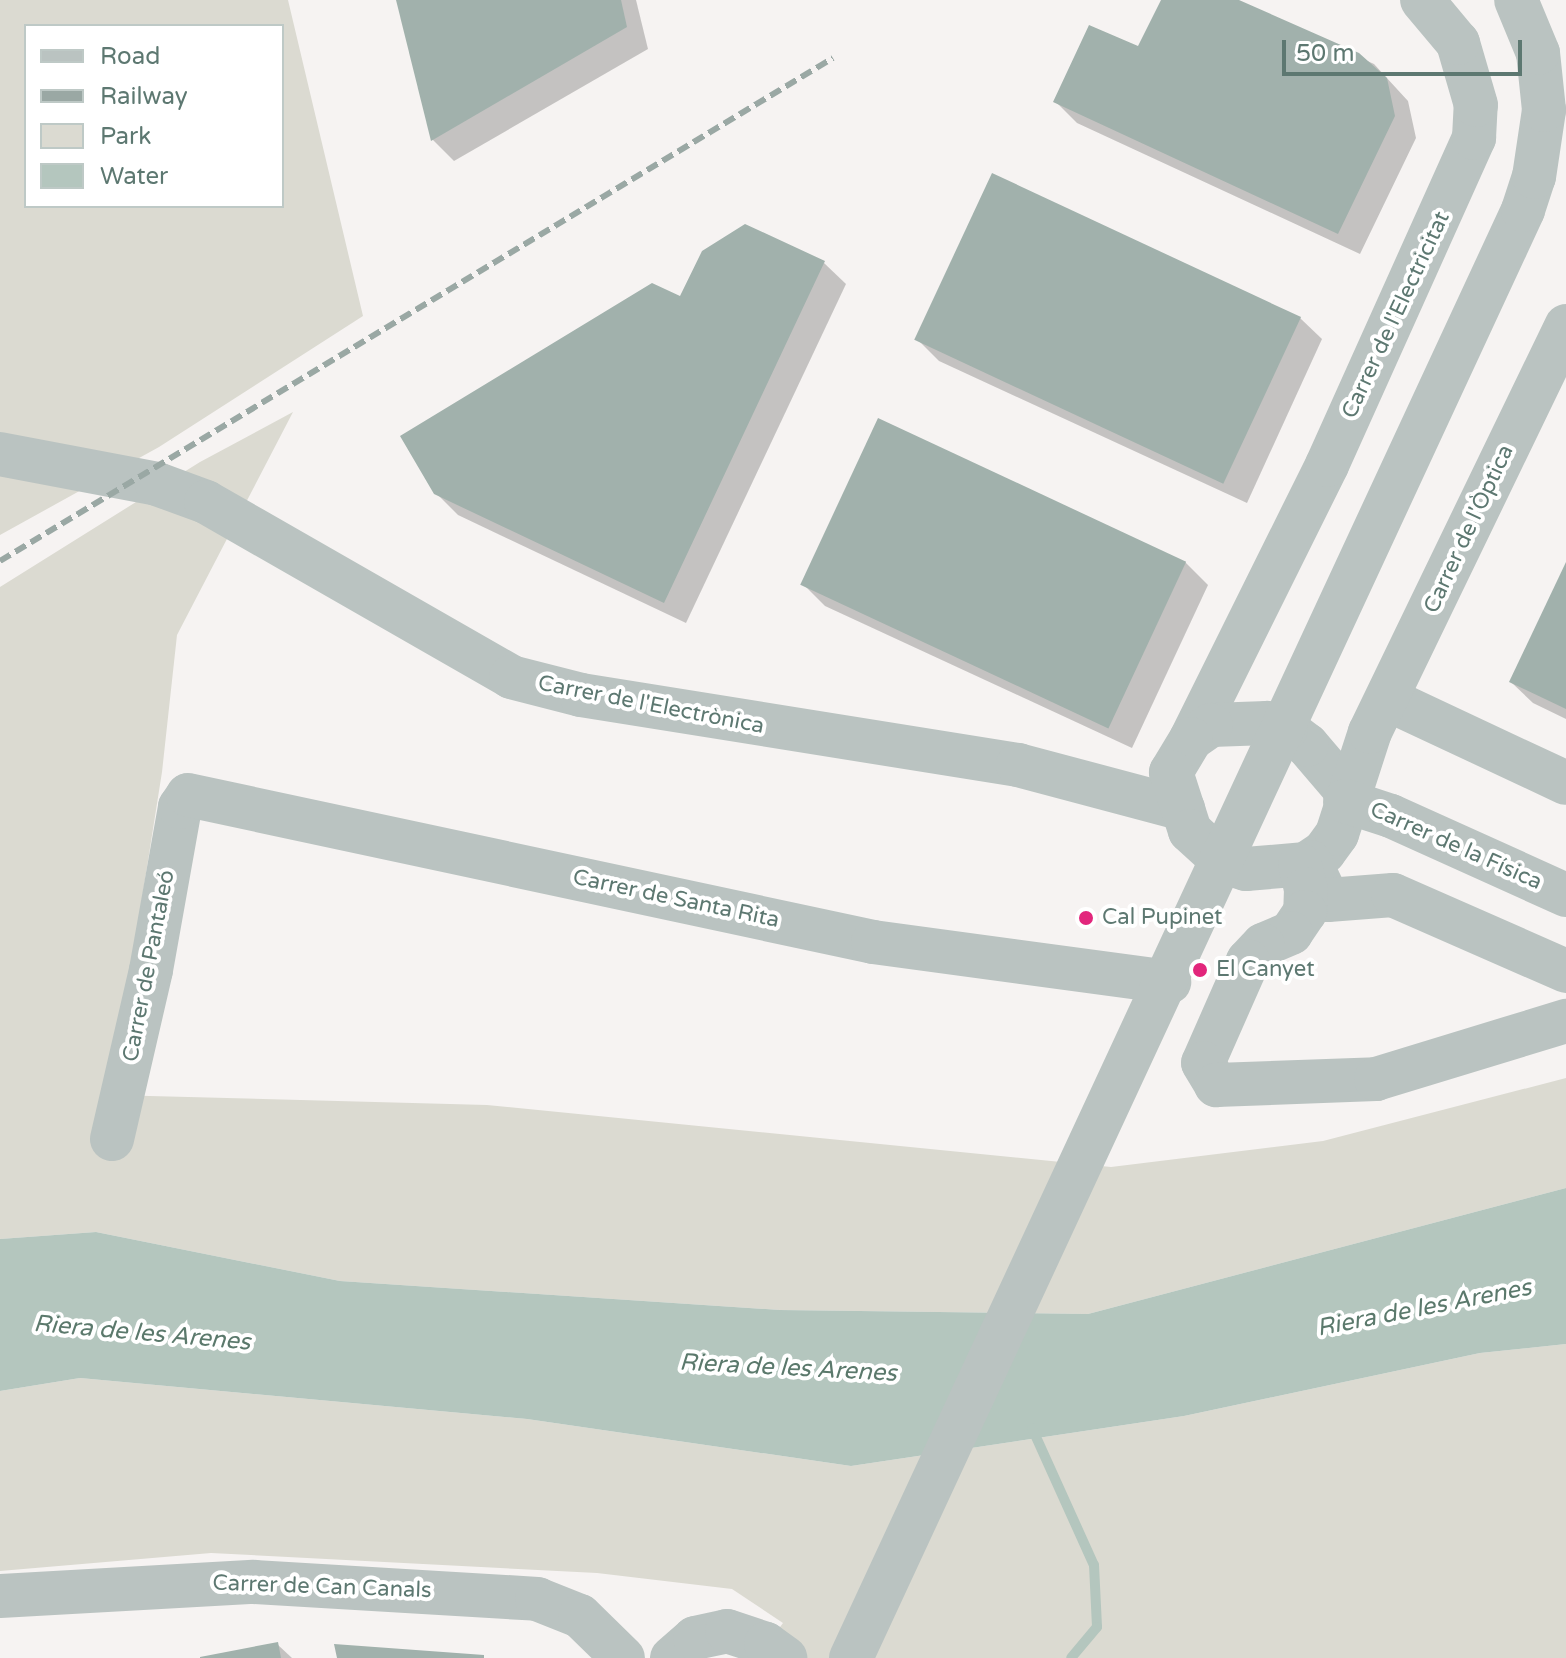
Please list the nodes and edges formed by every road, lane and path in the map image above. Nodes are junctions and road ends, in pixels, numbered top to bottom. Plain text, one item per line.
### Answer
1 (1422, 0) edge
2 (1516, 0) edge
3 (1566, 326) edge
4 (0, 454) edge
5 (1247, 628) junction
6 (1380, 716) junction
7 (1265, 726) junction
8 (1318, 757) junction
9 (1182, 773) junction
10 (1566, 783) edge
11 (188, 795) joint
12 (1346, 797) junction
13 (1224, 862) junction
14 (1305, 864) junction
15 (1566, 895) edge
16 (1566, 971) edge
17 (1169, 982) junction
18 (1566, 1021) edge
19 (112, 1139) dead end
20 (0, 1596) edge
21 (881, 1596) junction
22 (623, 1658) edge
23 (672, 1658) edge
24 (785, 1658) edge
25 (851, 1658) edge
26 (871, 1658) edge

1 - 5 street, Carrer de l'Electricitat
2 - 7 street
3 - 6 street, Carrer de l'Òptica
4 - 9 street, Carrer de l'Electrònica
5 - 7 street, Carrer de l'Electricitat
5 - 9 street, Carrer de l'Electricitat
6 - 8 street
6 - 10 street
6 - 12 street, Carrer de l'Òptica
7 - 8 street
7 - 9 street
7 - 13 street
8 - 12 street
9 - 13 street
11 - 17 street, Carrer de Santa Rita
11 - 19 street, Carrer de Pantaleó
12 - 14 street, Carrer de l'Òptica
12 - 15 street, Carrer de la Física
13 - 14 street
13 - 17 street
14 - 16 street
14 - 18 street
17 - 21 street
20 - 22 street, Carrer de Can Canals
21 - 25 street
21 - 26 street
23 - 24 street

